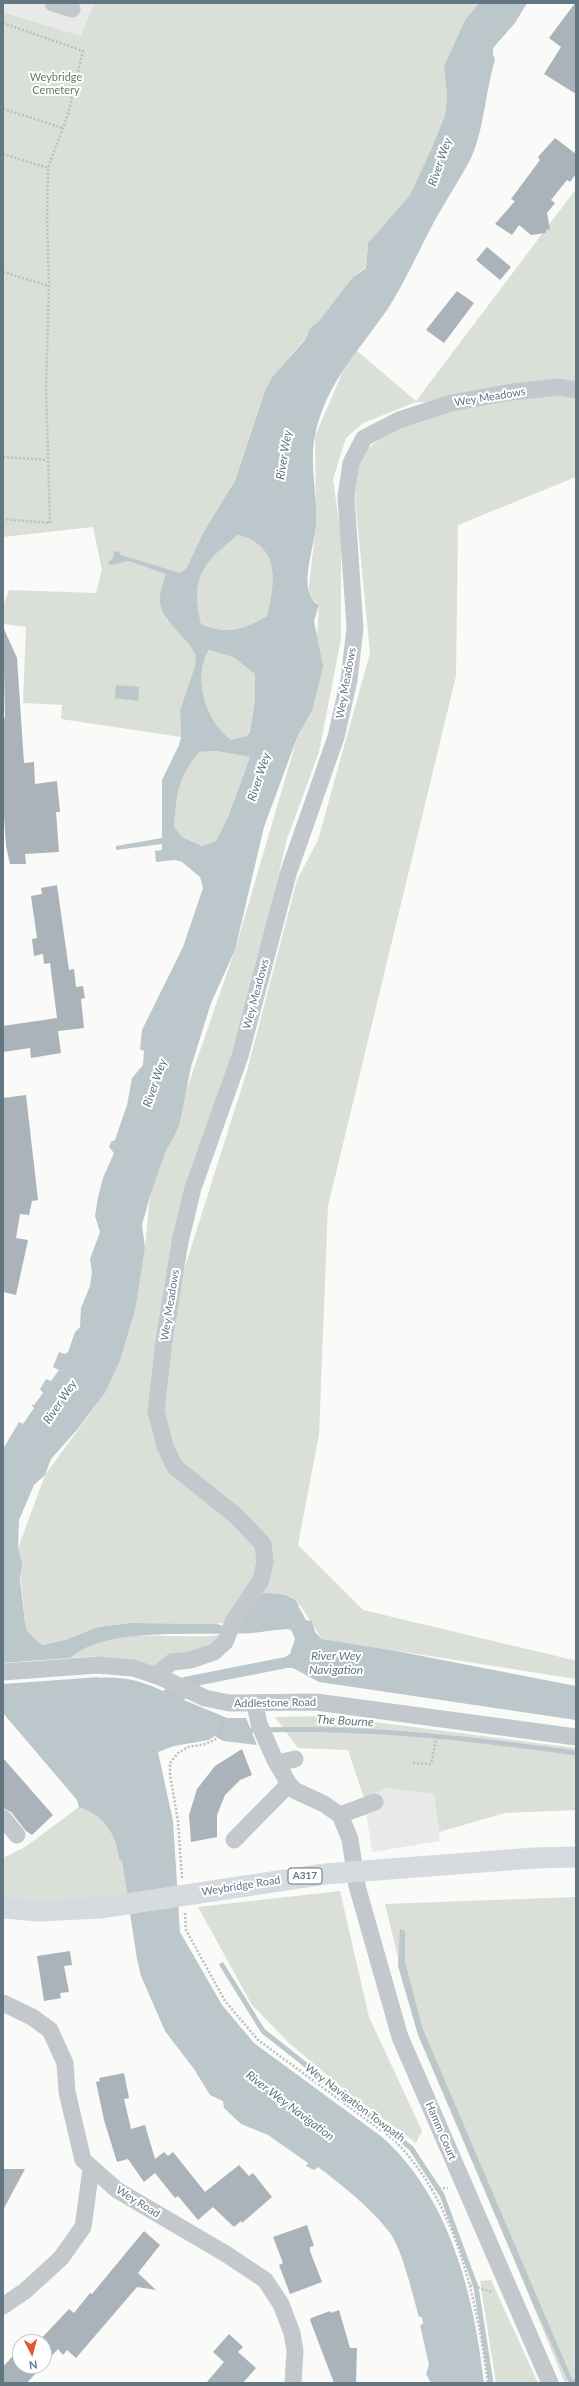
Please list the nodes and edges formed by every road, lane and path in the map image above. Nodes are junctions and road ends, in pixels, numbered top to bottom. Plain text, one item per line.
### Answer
1 (52, 3) edge
2 (72, 9) dead end
3 (3, 23) edge
4 (3, 109) edge
5 (63, 128) junction
6 (3, 154) edge
7 (48, 168) junction
8 (3, 272) edge
9 (50, 286) junction
10 (576, 390) edge
11 (3, 457) edge
12 (47, 460) junction
13 (3, 518) edge
14 (3, 1672) edge
15 (158, 1676) junction
16 (255, 1704) junction
17 (227, 1713) dead end
18 (576, 1738) edge
19 (436, 1742) dead end
20 (295, 1759) dead end
21 (278, 1763) junction
22 (413, 1763) dead end
23 (289, 1784) junction
24 (375, 1802) dead end
25 (340, 1815) junction
26 (3, 1818) edge
27 (17, 1835) dead end
28 (234, 1840) dead end
29 (576, 1857) edge
30 (180, 1858) dead end
31 (355, 1871) junction
32 (3, 1908) edge
33 (186, 1930) dead end
34 (3, 2003) edge
35 (91, 2169) junction
36 (3, 2306) edge
37 (293, 2383) edge
38 (488, 2383) edge
39 (550, 2383) edge

1 - 2 street
3 - 5 path
4 - 5 path
5 - 7 path
6 - 7 path
7 - 9 path
8 - 9 path
9 - 12 path
10 - 15 street, Wey Meadows
11 - 12 path
12 - 13 path
14 - 15 street, Addlestone Road
15 - 16 street, Addlestone Road
16 - 18 street, Addlestone Road
16 - 21 street
17 - 30 path
19 - 22 path
20 - 21 street
21 - 23 street
23 - 25 street
23 - 28 street
24 - 25 street
25 - 31 street, Hamm Court
26 - 27 street
29 - 31 main road, Weybridge Road / A317
31 - 32 main road, Weybridge Road / A317
31 - 39 street, Hamm Court
33 - 38 path, Wey Navigation Towpath
34 - 35 street, Wey Road
35 - 36 street
35 - 37 street, Wey Road

